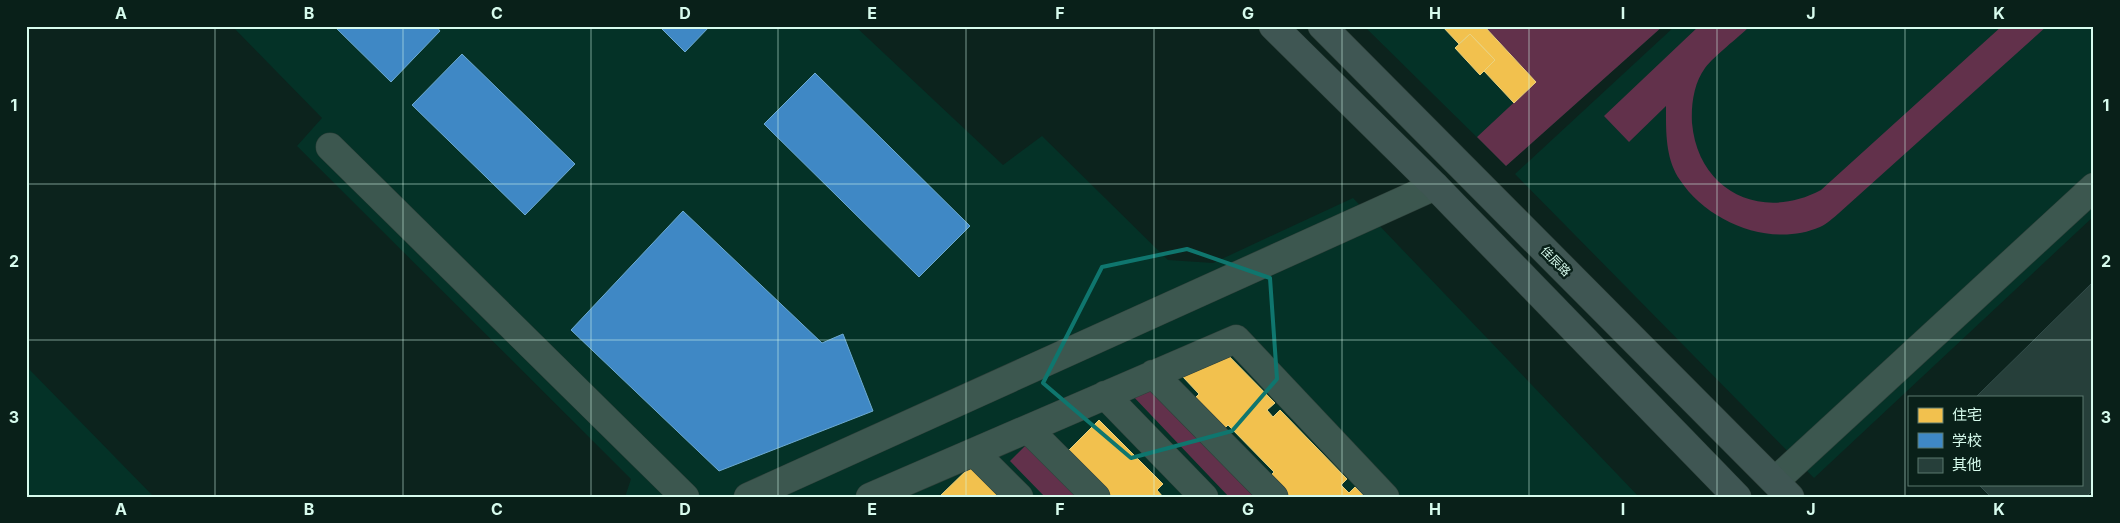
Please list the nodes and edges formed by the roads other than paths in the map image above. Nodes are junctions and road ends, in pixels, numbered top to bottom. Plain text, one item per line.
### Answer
1 (1273, 26) edge
2 (1322, 26) edge
3 (330, 147) dead end
4 (1435, 186) junction
5 (2094, 187) edge
6 (1153, 374) junction
7 (1105, 395) junction
8 (1028, 429) junction
9 (975, 453) junction
10 (1782, 489) edge
11 (909, 490) edge
12 (685, 497) edge
13 (748, 497) edge
14 (870, 497) edge
15 (1019, 497) edge
16 (1096, 497) edge
17 (1204, 497) edge
18 (1274, 497) edge
19 (1385, 497) edge
20 (1737, 497) edge

1 - 4 main road
2 - 10 main road, 佳辰路
3 - 12 street
4 - 13 street
4 - 20 main road
5 - 10 street
6 - 7 street
6 - 18 street
6 - 19 street
7 - 8 street
7 - 17 street
8 - 9 street
8 - 16 street
9 - 11 street
9 - 15 street
11 - 14 street

